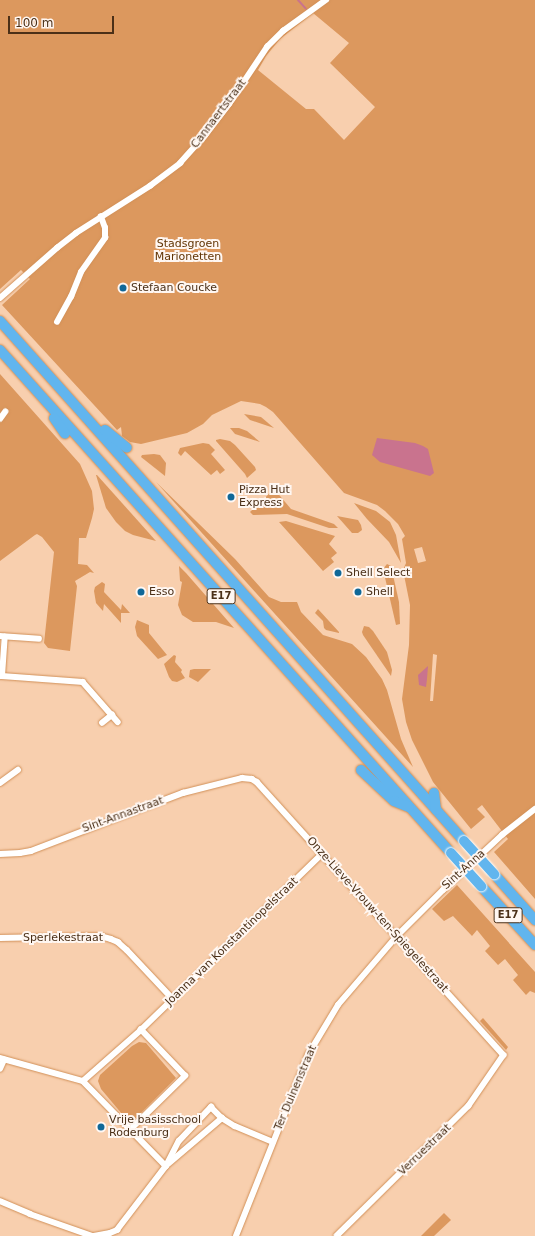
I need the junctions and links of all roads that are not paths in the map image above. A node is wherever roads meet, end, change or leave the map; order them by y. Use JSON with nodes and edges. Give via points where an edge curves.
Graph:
{"nodes":[{"id":1,"x":326,"y":0,"type":"edge"},
{"id":2,"x":101,"y":217,"type":"junction"},
{"id":3,"x":0,"y":298,"type":"edge"},
{"id":4,"x":0,"y":321,"type":"edge"},
{"id":5,"x":57,"y":322,"type":"dead end"},
{"id":6,"x":0,"y":350,"type":"edge"},
{"id":7,"x":30,"y":384,"type":"junction"},
{"id":8,"x":4,"y":412,"type":"dead end"},
{"id":9,"x":83,"y":412,"type":"junction"},
{"id":10,"x":0,"y":419,"type":"edge"},
{"id":11,"x":65,"y":434,"type":"dead end"},
{"id":12,"x":127,"y":448,"type":"dead end"},
{"id":13,"x":3,"y":637,"type":"edge"},
{"id":14,"x":39,"y":639,"type":"dead end"},
{"id":15,"x":1,"y":676,"type":"edge"},
{"id":16,"x":112,"y":715,"type":"junction"},
{"id":17,"x":102,"y":722,"type":"dead end"},
{"id":18,"x":118,"y":722,"type":"dead end"},
{"id":19,"x":18,"y":770,"type":"dead end"},
{"id":20,"x":361,"y":770,"type":"dead end"},
{"id":21,"x":248,"y":778,"type":"joint"},
{"id":22,"x":0,"y":783,"type":"edge"},
{"id":23,"x":434,"y":793,"type":"dead end"},
{"id":24,"x":411,"y":808,"type":"junction"},
{"id":25,"x":535,"y":809,"type":"edge"},
{"id":26,"x":436,"y":810,"type":"junction"},
{"id":27,"x":0,"y":854,"type":"edge"},
{"id":28,"x":322,"y":854,"type":"junction"},
{"id":29,"x":535,"y":920,"type":"edge"},
{"id":30,"x":396,"y":936,"type":"junction"},
{"id":31,"x":0,"y":938,"type":"edge"},
{"id":32,"x":535,"y":945,"type":"edge"},
{"id":33,"x":174,"y":999,"type":"junction"},
{"id":34,"x":141,"y":1030,"type":"junction"},
{"id":35,"x":504,"y":1055,"type":"joint"},
{"id":36,"x":2,"y":1059,"type":"edge"},
{"id":37,"x":0,"y":1069,"type":"edge"},
{"id":38,"x":83,"y":1081,"type":"junction"},
{"id":39,"x":222,"y":1118,"type":"junction"},
{"id":40,"x":131,"y":1129,"type":"junction"},
{"id":41,"x":273,"y":1142,"type":"junction"},
{"id":42,"x":166,"y":1166,"type":"junction"},
{"id":43,"x":0,"y":1201,"type":"edge"},
{"id":44,"x":93,"y":1236,"type":"edge"},
{"id":45,"x":101,"y":1236,"type":"edge"},
{"id":46,"x":236,"y":1236,"type":"edge"},
{"id":47,"x":337,"y":1236,"type":"edge"}],
"edges":[{"from":1,"to":2,"type":"street","name":"Cannaertstraat","via":[[267,47],[206,135],[180,163],[150,186]]},
{"from":2,"to":3,"type":"street","name":"Cannaertstraat","via":[[56,248]]},
{"from":2,"to":5,"type":"street","via":[[105,238],[81,272]]},
{"from":4,"to":9,"type":"highway","number":"E17"},
{"from":6,"to":7,"type":"highway","number":"E17"},
{"from":7,"to":11,"type":"highway"},
{"from":7,"to":24,"type":"highway","number":"E17"},
{"from":8,"to":10,"type":"street"},
{"from":9,"to":12,"type":"highway"},
{"from":9,"to":26,"type":"highway","number":"E17"},
{"from":13,"to":14,"type":"street"},
{"from":13,"to":15,"type":"street"},
{"from":15,"to":16,"type":"street","via":[[82,682]]},
{"from":16,"to":17,"type":"street"},
{"from":16,"to":18,"type":"street"},
{"from":19,"to":22,"type":"street"},
{"from":20,"to":24,"type":"highway","via":[[394,801]]},
{"from":21,"to":27,"type":"street","name":"Sint-Annastraat","via":[[183,793],[31,851]]},
{"from":21,"to":28,"type":"street","name":"Onze-Lieve-Vrouw-ten-Spiegelestraat","via":[[257,782]]},
{"from":23,"to":26,"type":"highway"},
{"from":24,"to":32,"type":"highway","number":"E17","bridge":true},
{"from":25,"to":30,"type":"street","name":"Sint-Anna","via":[[502,835]]},
{"from":26,"to":29,"type":"highway","number":"E17","bridge":true},
{"from":28,"to":30,"type":"street","name":"Onze-Lieve-Vrouw-ten-Spiegelestraat"},
{"from":28,"to":33,"type":"street","name":"Joanna van Konstantinopelstraat"},
{"from":30,"to":35,"type":"street","name":"Onze-Lieve-Vrouw-ten-Spiegelestraat"},
{"from":30,"to":41,"type":"street","name":"Ter Duinenstraat","via":[[358,978],[323,1028],[308,1055]]},
{"from":31,"to":33,"type":"street","name":"Sperlekestraat","via":[[100,936],[110,939],[127,950]]},
{"from":33,"to":34,"type":"street","name":"Joanna van Konstantinopelstraat"},
{"from":34,"to":38,"type":"street","name":"Joanna van Konstantinopelstraat"},
{"from":34,"to":40,"type":"street","via":[[185,1076]]},
{"from":35,"to":47,"type":"street","name":"Verruestraat","via":[[469,1106]]},
{"from":36,"to":37,"type":"street"},
{"from":36,"to":38,"type":"street"},
{"from":38,"to":40,"type":"street"},
{"from":39,"to":41,"type":"street"},
{"from":39,"to":42,"type":"street"},
{"from":39,"to":42,"type":"street","via":[[211,1107],[179,1141]]},
{"from":40,"to":42,"type":"street"},
{"from":41,"to":46,"type":"street","name":"Ter Duinenstraat"},
{"from":42,"to":45,"type":"street","via":[[117,1230]]},
{"from":43,"to":44,"type":"street"},
{"from":44,"to":45,"type":"street"}]}
